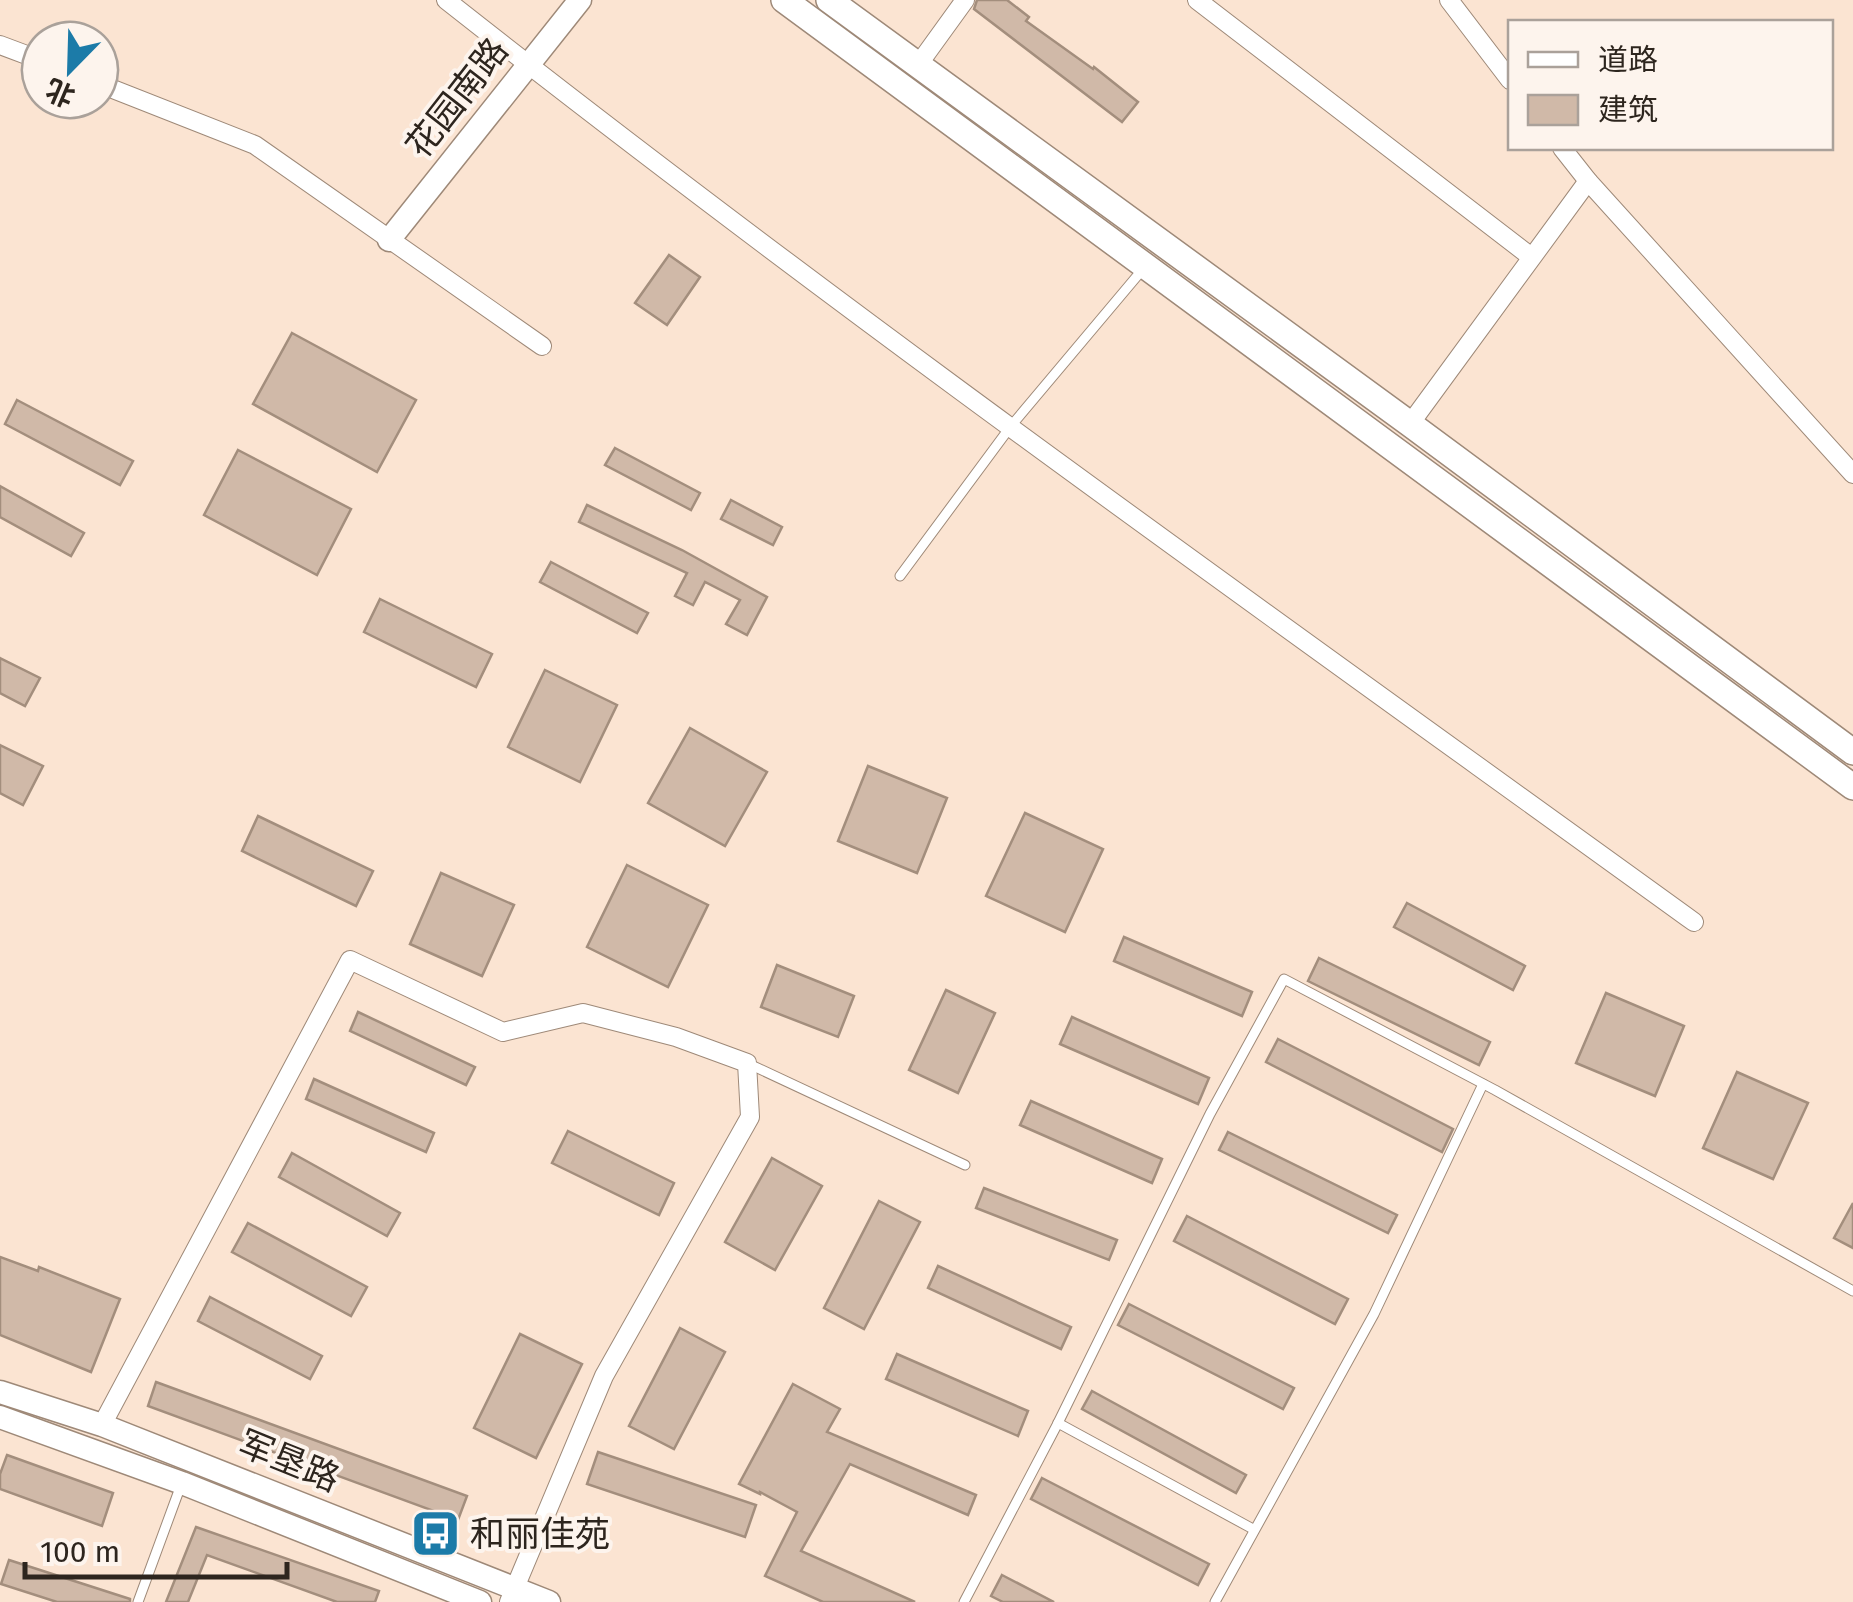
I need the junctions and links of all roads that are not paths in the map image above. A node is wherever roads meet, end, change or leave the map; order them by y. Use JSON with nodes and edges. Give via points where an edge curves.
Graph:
{"nodes":[{"id":1,"x":446,"y":0,"type":"edge"},
{"id":2,"x":580,"y":0,"type":"edge"},
{"id":3,"x":784,"y":0,"type":"edge"},
{"id":4,"x":830,"y":0,"type":"edge"},
{"id":5,"x":965,"y":0,"type":"edge"},
{"id":6,"x":1197,"y":0,"type":"edge"},
{"id":7,"x":1449,"y":0,"type":"edge"},
{"id":8,"x":528,"y":65,"type":"junction"},
{"id":9,"x":918,"y":65,"type":"junction"},
{"id":10,"x":1508,"y":77,"type":"edge"},
{"id":11,"x":120,"y":92,"type":"edge"},
{"id":12,"x":1564,"y":150,"type":"edge"},
{"id":13,"x":1588,"y":181,"type":"junction"},
{"id":14,"x":389,"y":240,"type":"junction"},
{"id":15,"x":1530,"y":256,"type":"junction"},
{"id":16,"x":1145,"y":267,"type":"junction"},
{"id":17,"x":542,"y":346,"type":"dead end"},
{"id":18,"x":1410,"y":424,"type":"junction"},
{"id":19,"x":1011,"y":426,"type":"junction"},
{"id":20,"x":1853,"y":474,"type":"edge"},
{"id":21,"x":900,"y":576,"type":"dead end"},
{"id":22,"x":1853,"y":752,"type":"edge"},
{"id":23,"x":1853,"y":787,"type":"edge"},
{"id":24,"x":1694,"y":922,"type":"dead end"},
{"id":25,"x":747,"y":1063,"type":"junction"},
{"id":26,"x":1483,"y":1084,"type":"junction"},
{"id":27,"x":965,"y":1166,"type":"dead end"},
{"id":28,"x":1853,"y":1291,"type":"edge"},
{"id":29,"x":0,"y":1392,"type":"edge"},
{"id":30,"x":0,"y":1417,"type":"edge"},
{"id":31,"x":1058,"y":1423,"type":"junction"},
{"id":32,"x":102,"y":1425,"type":"junction"},
{"id":33,"x":182,"y":1483,"type":"junction"},
{"id":34,"x":1253,"y":1529,"type":"junction"},
{"id":35,"x":511,"y":1595,"type":"edge"},
{"id":36,"x":967,"y":1601,"type":"edge"},
{"id":37,"x":138,"y":1602,"type":"edge"},
{"id":38,"x":480,"y":1602,"type":"edge"},
{"id":39,"x":549,"y":1602,"type":"edge"},
{"id":40,"x":1214,"y":1602,"type":"edge"}],
"edges":[{"from":1,"to":8,"type":"street"},
{"from":2,"to":8,"type":"street","name":"花园南路"},
{"from":3,"to":16,"type":"main road"},
{"from":4,"to":9,"type":"main road"},
{"from":5,"to":9,"type":"street"},
{"from":6,"to":15,"type":"street"},
{"from":7,"to":10,"type":"street"},
{"from":8,"to":14,"type":"street","name":"花园南路"},
{"from":8,"to":19,"type":"street"},
{"from":9,"to":18,"type":"main road"},
{"from":11,"to":14,"type":"street","via":[[255,145]]},
{"from":12,"to":13,"type":"street"},
{"from":13,"to":15,"type":"street"},
{"from":13,"to":20,"type":"street"},
{"from":14,"to":17,"type":"street"},
{"from":15,"to":18,"type":"street"},
{"from":16,"to":19,"type":"lane"},
{"from":16,"to":23,"type":"main road"},
{"from":18,"to":22,"type":"main road"},
{"from":19,"to":21,"type":"lane"},
{"from":19,"to":24,"type":"street"},
{"from":25,"to":27,"type":"lane"},
{"from":25,"to":32,"type":"street","via":[[583,1013],[503,1032],[350,960]]},
{"from":25,"to":35,"type":"street","via":[[750,1117],[604,1376]]},
{"from":26,"to":28,"type":"lane"},
{"from":26,"to":31,"type":"lane","via":[[1284,979]]},
{"from":26,"to":34,"type":"lane","via":[[1374,1314]]},
{"from":29,"to":32,"type":"street","name":"军垦路"},
{"from":30,"to":33,"type":"street","name":"军垦路"},
{"from":31,"to":34,"type":"lane"},
{"from":31,"to":36,"type":"lane"},
{"from":32,"to":35,"type":"street","name":"军垦路"},
{"from":33,"to":37,"type":"lane"},
{"from":33,"to":38,"type":"street","name":"军垦路"},
{"from":34,"to":40,"type":"lane"},
{"from":35,"to":39,"type":"street","name":"军垦路"}]}
